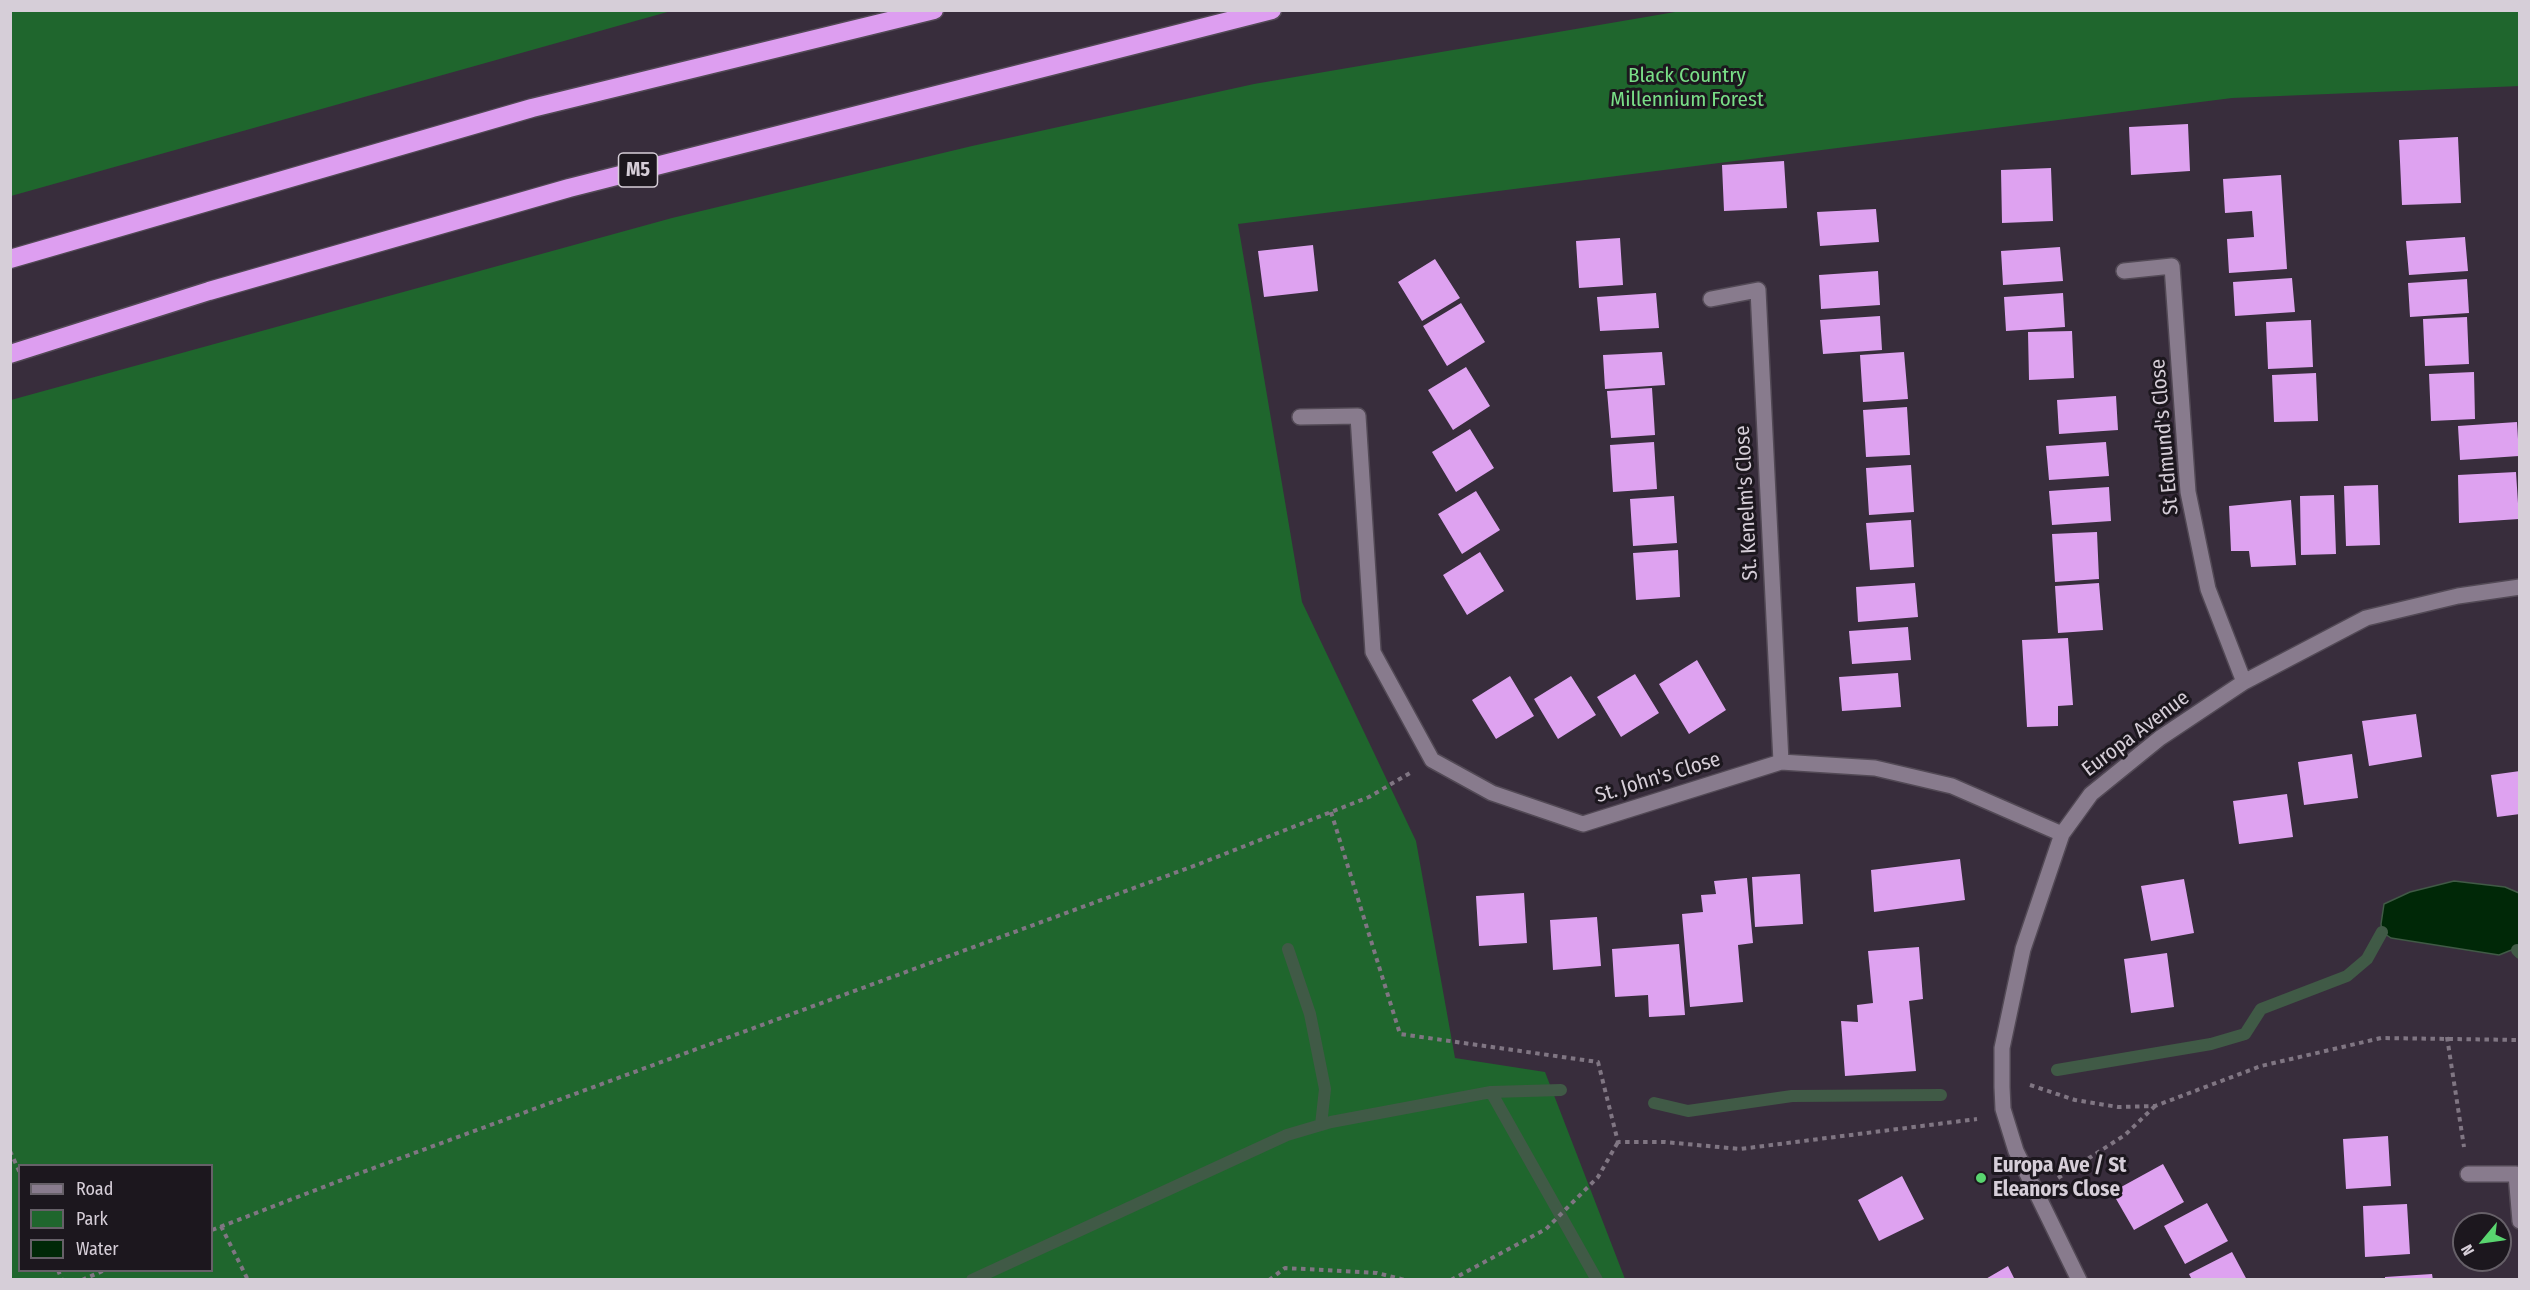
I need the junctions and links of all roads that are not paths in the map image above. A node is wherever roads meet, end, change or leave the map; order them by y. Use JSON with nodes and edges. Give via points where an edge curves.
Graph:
{"nodes":[{"id":1,"x":934,"y":10,"type":"edge"},
{"id":2,"x":1272,"y":10,"type":"edge"},
{"id":3,"x":10,"y":259,"type":"edge"},
{"id":4,"x":2124,"y":271,"type":"dead end"},
{"id":5,"x":1711,"y":299,"type":"dead end"},
{"id":6,"x":10,"y":354,"type":"edge"},
{"id":7,"x":1300,"y":417,"type":"dead end"},
{"id":8,"x":2520,"y":587,"type":"edge"},
{"id":9,"x":2244,"y":682,"type":"junction"},
{"id":10,"x":1781,"y":762,"type":"junction"},
{"id":11,"x":2062,"y":834,"type":"junction"},
{"id":12,"x":2468,"y":1174,"type":"road end"},
{"id":13,"x":2520,"y":1221,"type":"edge"},
{"id":14,"x":2079,"y":1280,"type":"edge"}],
"edges":[{"from":1,"to":3,"type":"highway","via":[[532,108]]},
{"from":2,"to":6,"type":"highway","number":"M5","via":[[569,188],[209,291]]},
{"from":4,"to":9,"type":"street","name":"St Edmund's Close","via":[[2172,266],[2188,492],[2208,589]]},
{"from":5,"to":10,"type":"street","name":"St. Kenelm's Close","via":[[1758,290]]},
{"from":7,"to":10,"type":"street","name":"St. John's Close","via":[[1358,416],[1373,652],[1432,760],[1492,793],[1583,824]]},
{"from":8,"to":9,"type":"street","name":"Europa Avenue","via":[[2458,596],[2366,618]]},
{"from":9,"to":11,"type":"street","name":"Europa Avenue","via":[[2160,738],[2091,794]]},
{"from":10,"to":11,"type":"street","name":"St. John's Close","via":[[1875,768],[1952,786]]},
{"from":11,"to":14,"type":"street","name":"Europa Avenue","via":[[2023,949],[2001,1048],[2002,1087],[2003,1109],[2016,1150]]},
{"from":12,"to":13,"type":"street","via":[[2516,1174]]}]}
